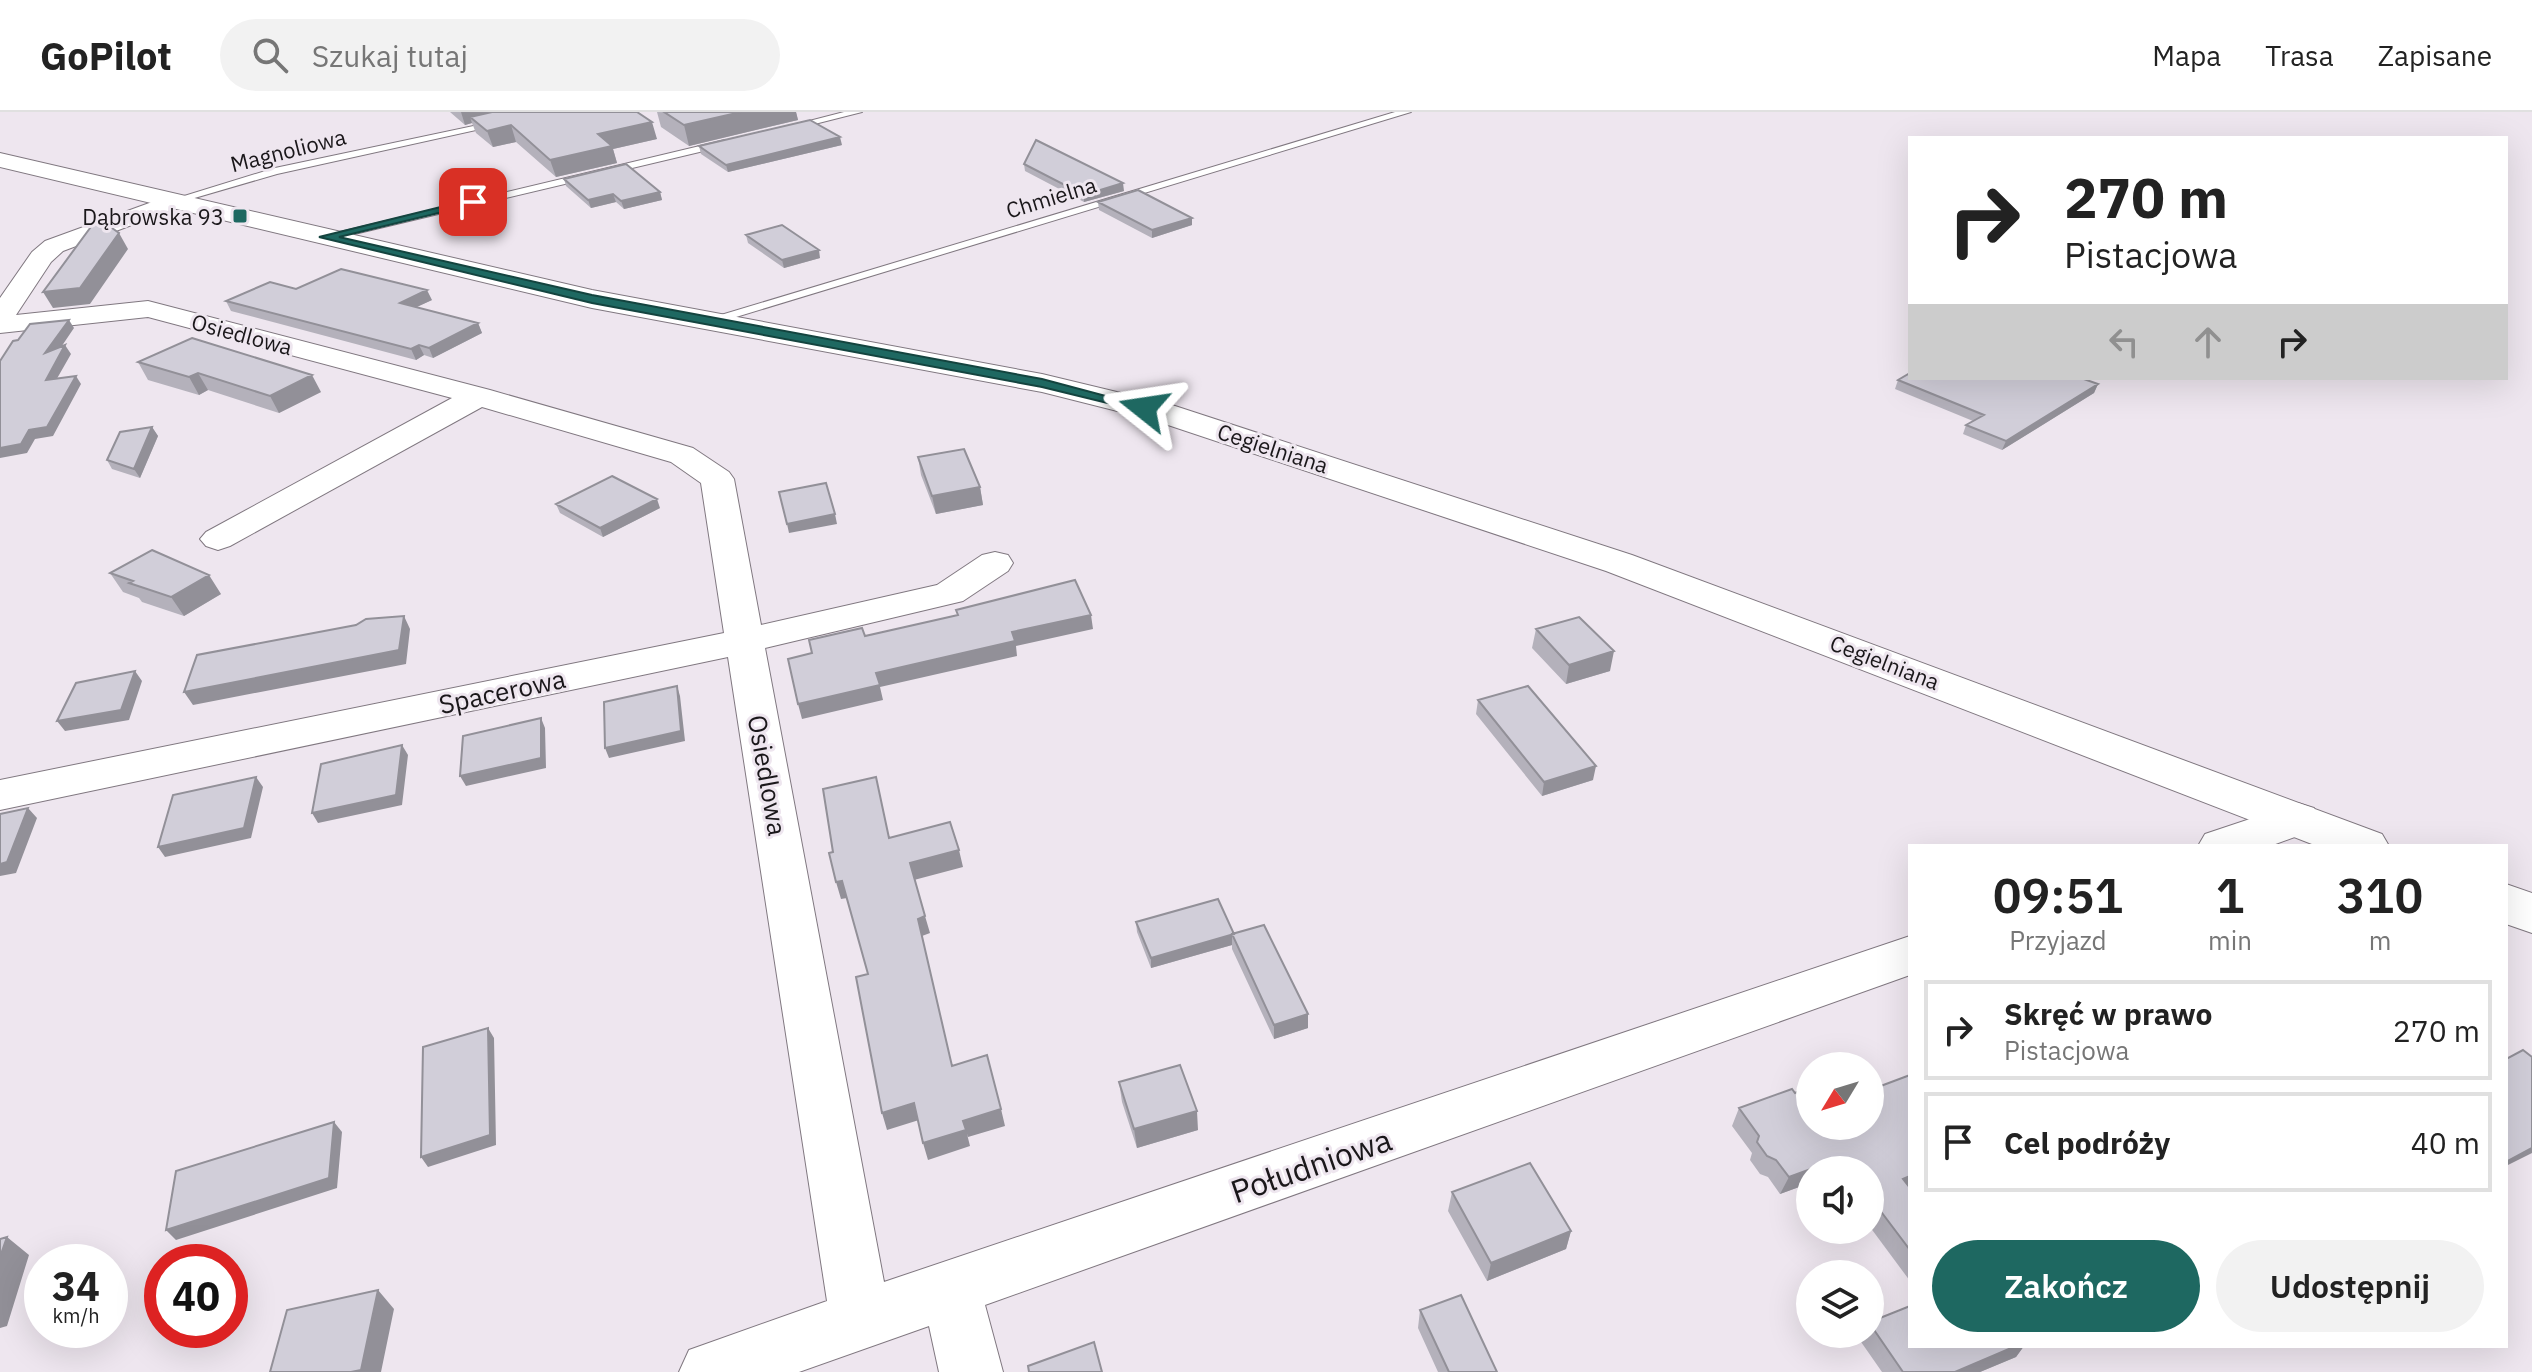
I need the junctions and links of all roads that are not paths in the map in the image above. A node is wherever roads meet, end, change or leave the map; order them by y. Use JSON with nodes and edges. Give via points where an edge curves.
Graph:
{"nodes":[{"id":1,"x":553,"y":112,"type":"edge"},
{"id":2,"x":857,"y":112,"type":"edge"},
{"id":3,"x":1406,"y":112,"type":"edge"},
{"id":4,"x":781,"y":130,"type":"edge"},
{"id":5,"x":735,"y":141,"type":"edge"},
{"id":6,"x":0,"y":160,"type":"edge"},
{"id":7,"x":174,"y":201,"type":"junction"},
{"id":8,"x":325,"y":237,"type":"junction"},
{"id":9,"x":0,"y":318,"type":"edge"},
{"id":10,"x":708,"y":321,"type":"junction"},
{"id":11,"x":0,"y":325,"type":"edge"},
{"id":12,"x":479,"y":396,"type":"junction"},
{"id":13,"x":218,"y":539,"type":"dead end"},
{"id":14,"x":995,"y":563,"type":"dead end"},
{"id":15,"x":745,"y":641,"type":"junction"},
{"id":16,"x":0,"y":795,"type":"edge"},
{"id":17,"x":2298,"y":819,"type":"junction"},
{"id":18,"x":2227,"y":844,"type":"edge"},
{"id":19,"x":2360,"y":844,"type":"edge"},
{"id":20,"x":2508,"y":904,"type":"edge"},
{"id":21,"x":2532,"y":914,"type":"edge"},
{"id":22,"x":1908,"y":956,"type":"edge"},
{"id":23,"x":951,"y":1290,"type":"junction"},
{"id":24,"x":861,"y":1321,"type":"junction"},
{"id":25,"x":711,"y":1372,"type":"edge"},
{"id":26,"x":971,"y":1372,"type":"edge"}],
"edges":[{"from":1,"to":7,"type":"lane","name":"Magnoliowa","via":[[275,171]]},
{"from":2,"to":4,"type":"lane"},
{"from":3,"to":10,"type":"lane","name":"Chmielna"},
{"from":5,"to":8,"type":"lane"},
{"from":6,"to":7,"type":"street","name":"Cegielniana"},
{"from":7,"to":8,"type":"street","name":"Cegielniana"},
{"from":7,"to":9,"type":"street","via":[[54,246]]},
{"from":8,"to":10,"type":"street","name":"Cegielniana"},
{"from":10,"to":17,"type":"street","name":"Cegielniana","via":[[1042,383],[1164,413],[1619,563]]},
{"from":11,"to":12,"type":"street","name":"Osiedlowa","via":[[148,309]]},
{"from":12,"to":13,"type":"street"},
{"from":12,"to":15,"type":"street","name":"Osiedlowa","via":[[682,455],[717,479]]},
{"from":14,"to":15,"type":"street","name":"Spacerowa","via":[[950,593]]},
{"from":15,"to":16,"type":"street","name":"Spacerowa"},
{"from":15,"to":24,"type":"street","name":"Osiedlowa"},
{"from":17,"to":18,"type":"street"},
{"from":17,"to":19,"type":"street","name":"Cegielniana"},
{"from":20,"to":21,"type":"street"},
{"from":22,"to":23,"type":"street","name":"Południowa"},
{"from":23,"to":24,"type":"street","name":"Południowa"},
{"from":23,"to":26,"type":"street"},
{"from":24,"to":25,"type":"street","name":"Południowa"}]}
